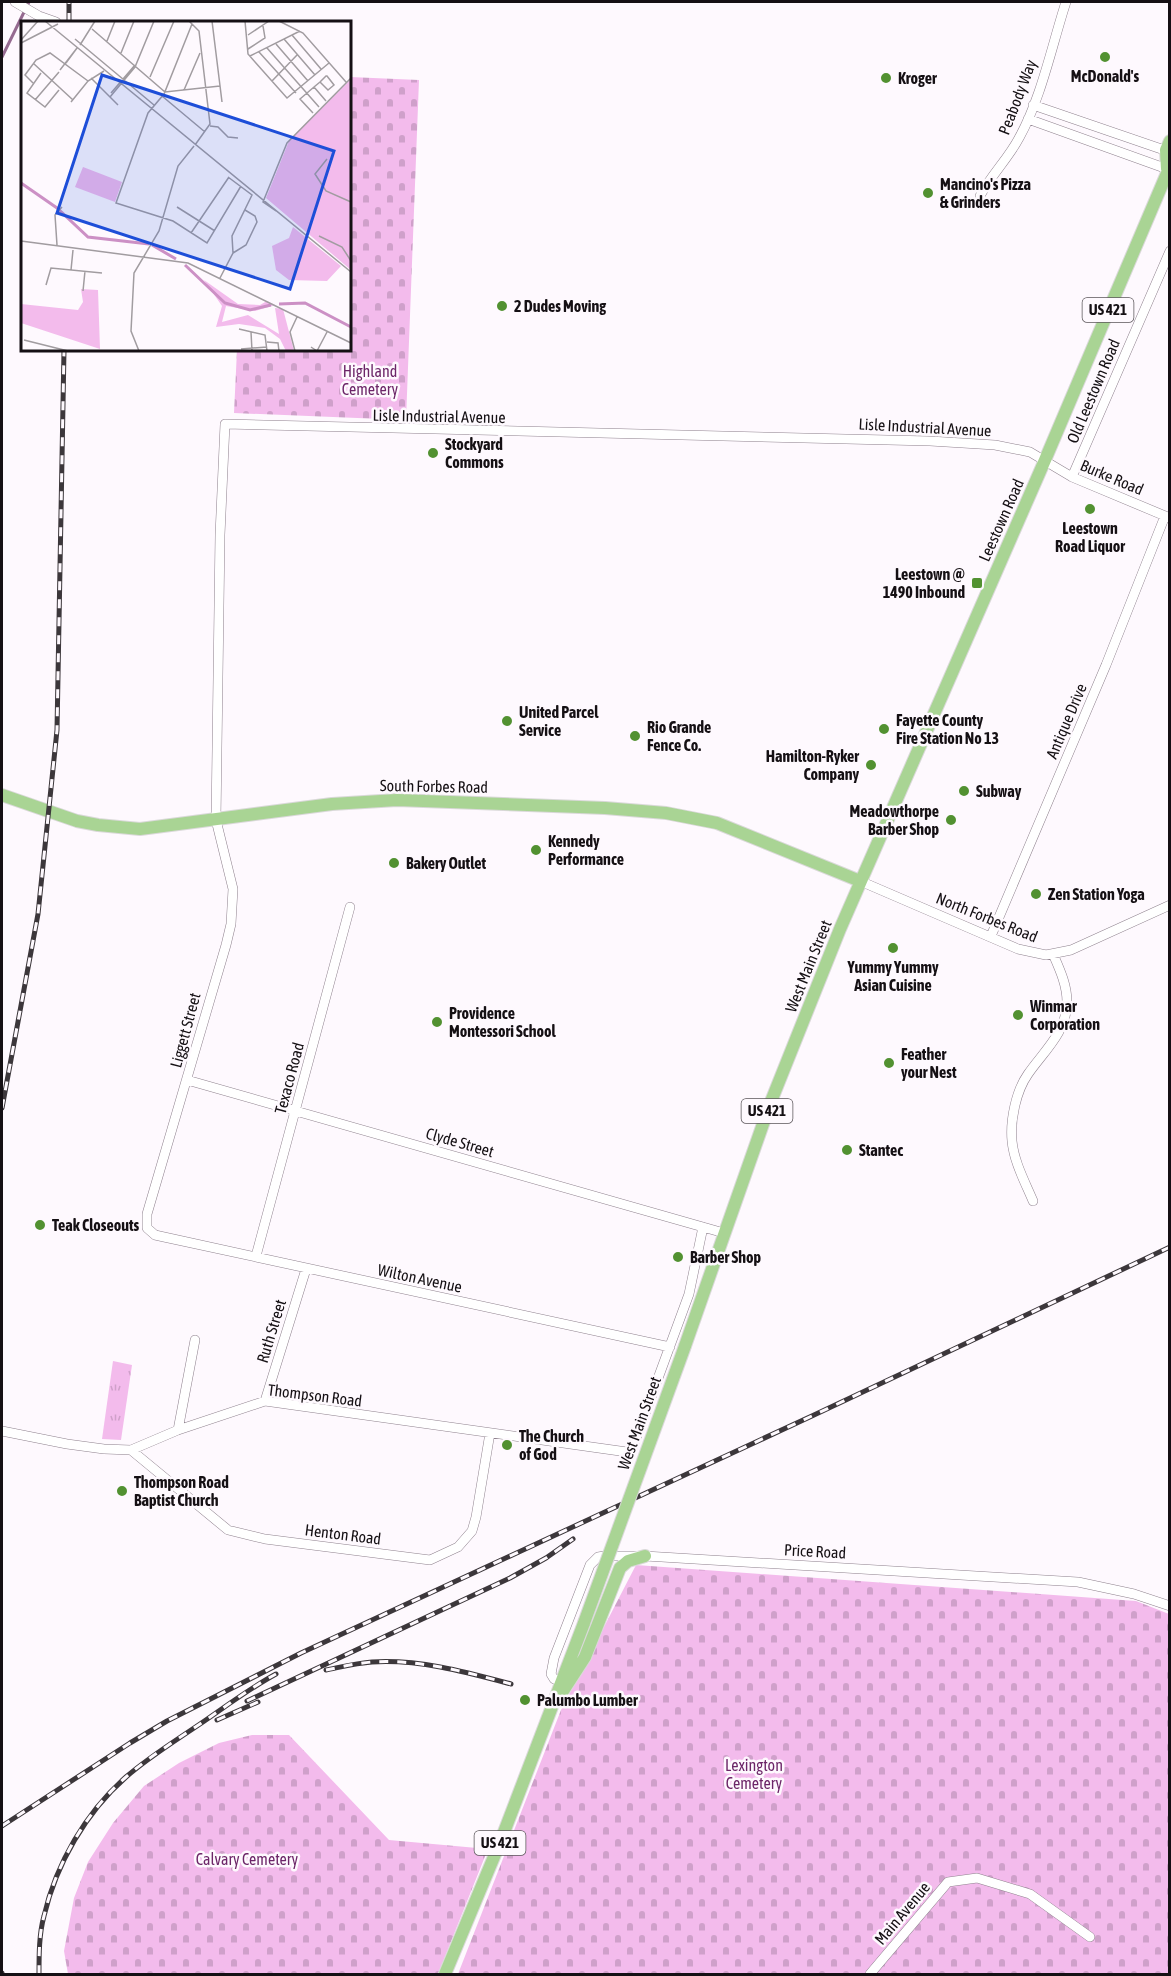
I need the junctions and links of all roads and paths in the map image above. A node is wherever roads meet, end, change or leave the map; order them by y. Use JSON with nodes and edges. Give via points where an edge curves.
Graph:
{"nodes":[{"id":1,"x":16,"y":2,"type":"edge"},
{"id":2,"x":1066,"y":2,"type":"edge"},
{"id":3,"x":53,"y":21,"type":"edge"},
{"id":4,"x":1033,"y":105,"type":"junction"},
{"id":5,"x":1028,"y":119,"type":"junction"},
{"id":6,"x":1168,"y":148,"type":"edge"},
{"id":7,"x":1169,"y":168,"type":"edge"},
{"id":8,"x":980,"y":196,"type":"dead end"},
{"id":9,"x":1170,"y":250,"type":"edge"},
{"id":10,"x":1045,"y":460,"type":"junction"},
{"id":11,"x":1072,"y":477,"type":"junction"},
{"id":12,"x":1168,"y":517,"type":"edge"},
{"id":13,"x":2,"y":795,"type":"edge"},
{"id":14,"x":216,"y":820,"type":"junction"},
{"id":15,"x":860,"y":881,"type":"junction"},
{"id":16,"x":1170,"y":905,"type":"edge"},
{"id":17,"x":350,"y":907,"type":"dead end"},
{"id":18,"x":991,"y":936,"type":"junction"},
{"id":19,"x":1053,"y":954,"type":"junction"},
{"id":20,"x":187,"y":1080,"type":"junction"},
{"id":21,"x":296,"y":1110,"type":"junction"},
{"id":22,"x":1034,"y":1202,"type":"dead end"},
{"id":23,"x":704,"y":1227,"type":"junction"},
{"id":24,"x":724,"y":1233,"type":"junction"},
{"id":25,"x":164,"y":1237,"type":"joint"},
{"id":26,"x":256,"y":1256,"type":"junction"},
{"id":27,"x":306,"y":1269,"type":"junction"},
{"id":28,"x":195,"y":1340,"type":"dead end"},
{"id":29,"x":670,"y":1347,"type":"junction"},
{"id":30,"x":265,"y":1401,"type":"junction"},
{"id":31,"x":178,"y":1430,"type":"junction"},
{"id":32,"x":2,"y":1431,"type":"edge"},
{"id":33,"x":490,"y":1433,"type":"junction"},
{"id":34,"x":131,"y":1450,"type":"junction"},
{"id":35,"x":645,"y":1556,"type":"junction"},
{"id":36,"x":1170,"y":1606,"type":"edge"},
{"id":37,"x":562,"y":1681,"type":"junction"},
{"id":38,"x":552,"y":1710,"type":"junction"},
{"id":39,"x":1090,"y":1937,"type":"dead end"},
{"id":40,"x":445,"y":1974,"type":"edge"},
{"id":41,"x":870,"y":1974,"type":"edge"}],
"edges":[{"from":1,"to":3,"type":"street"},
{"from":2,"to":4,"type":"street","name":"Peabody Way"},
{"from":4,"to":5,"type":"street","name":"Peabody Way"},
{"from":4,"to":6,"type":"street"},
{"from":5,"to":7,"type":"street"},
{"from":5,"to":8,"type":"street","name":"Peabody Way","via":[[1007,159]]},
{"from":6,"to":7,"type":"main road","name":"Leestown Road","number":"US 421"},
{"from":7,"to":10,"type":"main road","name":"Leestown Road","number":"US 421"},
{"from":9,"to":11,"type":"street","name":"Old Leestown Road"},
{"from":10,"to":11,"type":"street","name":"Burke Road"},
{"from":10,"to":14,"type":"street","name":"Lisle Industrial Avenue","via":[[1020,450],[933,441],[225,424]]},
{"from":10,"to":15,"type":"main road","name":"Leestown Road","number":"US 421"},
{"from":11,"to":12,"type":"street","name":"Burke Road"},
{"from":12,"to":18,"type":"street","name":"Antique Drive"},
{"from":13,"to":14,"type":"main road","name":"South Forbes Road","via":[[77,821],[120,828]]},
{"from":14,"to":15,"type":"main road","name":"South Forbes Road","via":[[332,804],[397,800],[666,813],[717,823]]},
{"from":14,"to":20,"type":"street","name":"Liggett Street","via":[[233,907]]},
{"from":15,"to":18,"type":"street","name":"North Forbes Road"},
{"from":15,"to":24,"type":"main road","name":"West Main Street","number":"US 421","via":[[773,1095]]},
{"from":16,"to":19,"type":"street","name":"North Forbes Road","via":[[1071,950]]},
{"from":17,"to":21,"type":"street","name":"Texaco Road"},
{"from":18,"to":19,"type":"street","name":"North Forbes Road","via":[[1033,954]]},
{"from":19,"to":22,"type":"street","via":[[1065,985],[1063,1023],[1022,1085],[1013,1122],[1016,1162]]},
{"from":20,"to":21,"type":"street","name":"Clyde Street"},
{"from":20,"to":25,"type":"street","name":"Liggett Street","via":[[147,1214],[150,1231]]},
{"from":21,"to":23,"type":"street","name":"Clyde Street"},
{"from":21,"to":26,"type":"street","name":"Texaco Road"},
{"from":23,"to":24,"type":"street","name":"Clyde Street"},
{"from":23,"to":29,"type":"street","via":[[689,1294]]},
{"from":24,"to":37,"type":"main road","name":"West Main Street","number":"US 421","bridge":true},
{"from":25,"to":26,"type":"street","name":"Wilton Avenue"},
{"from":26,"to":27,"type":"street","name":"Wilton Avenue"},
{"from":27,"to":29,"type":"street","name":"Wilton Avenue"},
{"from":27,"to":30,"type":"street","name":"Ruth Street"},
{"from":28,"to":31,"type":"street"},
{"from":29,"to":33,"type":"street","name":"Thompson Road","via":[[632,1449],[622,1453]]},
{"from":30,"to":31,"type":"street","name":"Thompson Road"},
{"from":30,"to":33,"type":"street","name":"Thompson Road"},
{"from":31,"to":34,"type":"street","name":"Thompson Road"},
{"from":32,"to":34,"type":"street","name":"Thompson Road","via":[[67,1444]]},
{"from":33,"to":34,"type":"street","name":"Henton Road","via":[[472,1531],[458,1548],[430,1560],[264,1539],[228,1530]]},
{"from":35,"to":36,"type":"street","name":"Price Road","via":[[1078,1582]]},
{"from":35,"to":37,"type":"street","name":"Price Road","via":[[604,1556],[590,1565],[552,1668],[554,1678]]},
{"from":35,"to":38,"type":"main road","via":[[620,1568],[585,1658]]},
{"from":37,"to":38,"type":"main road","name":"West Main Street","number":"US 421"},
{"from":38,"to":40,"type":"main road","name":"West Main Street","number":"US 421"},
{"from":39,"to":41,"type":"street","name":"Main Avenue","via":[[1030,1894],[977,1878],[948,1882]]}]}
